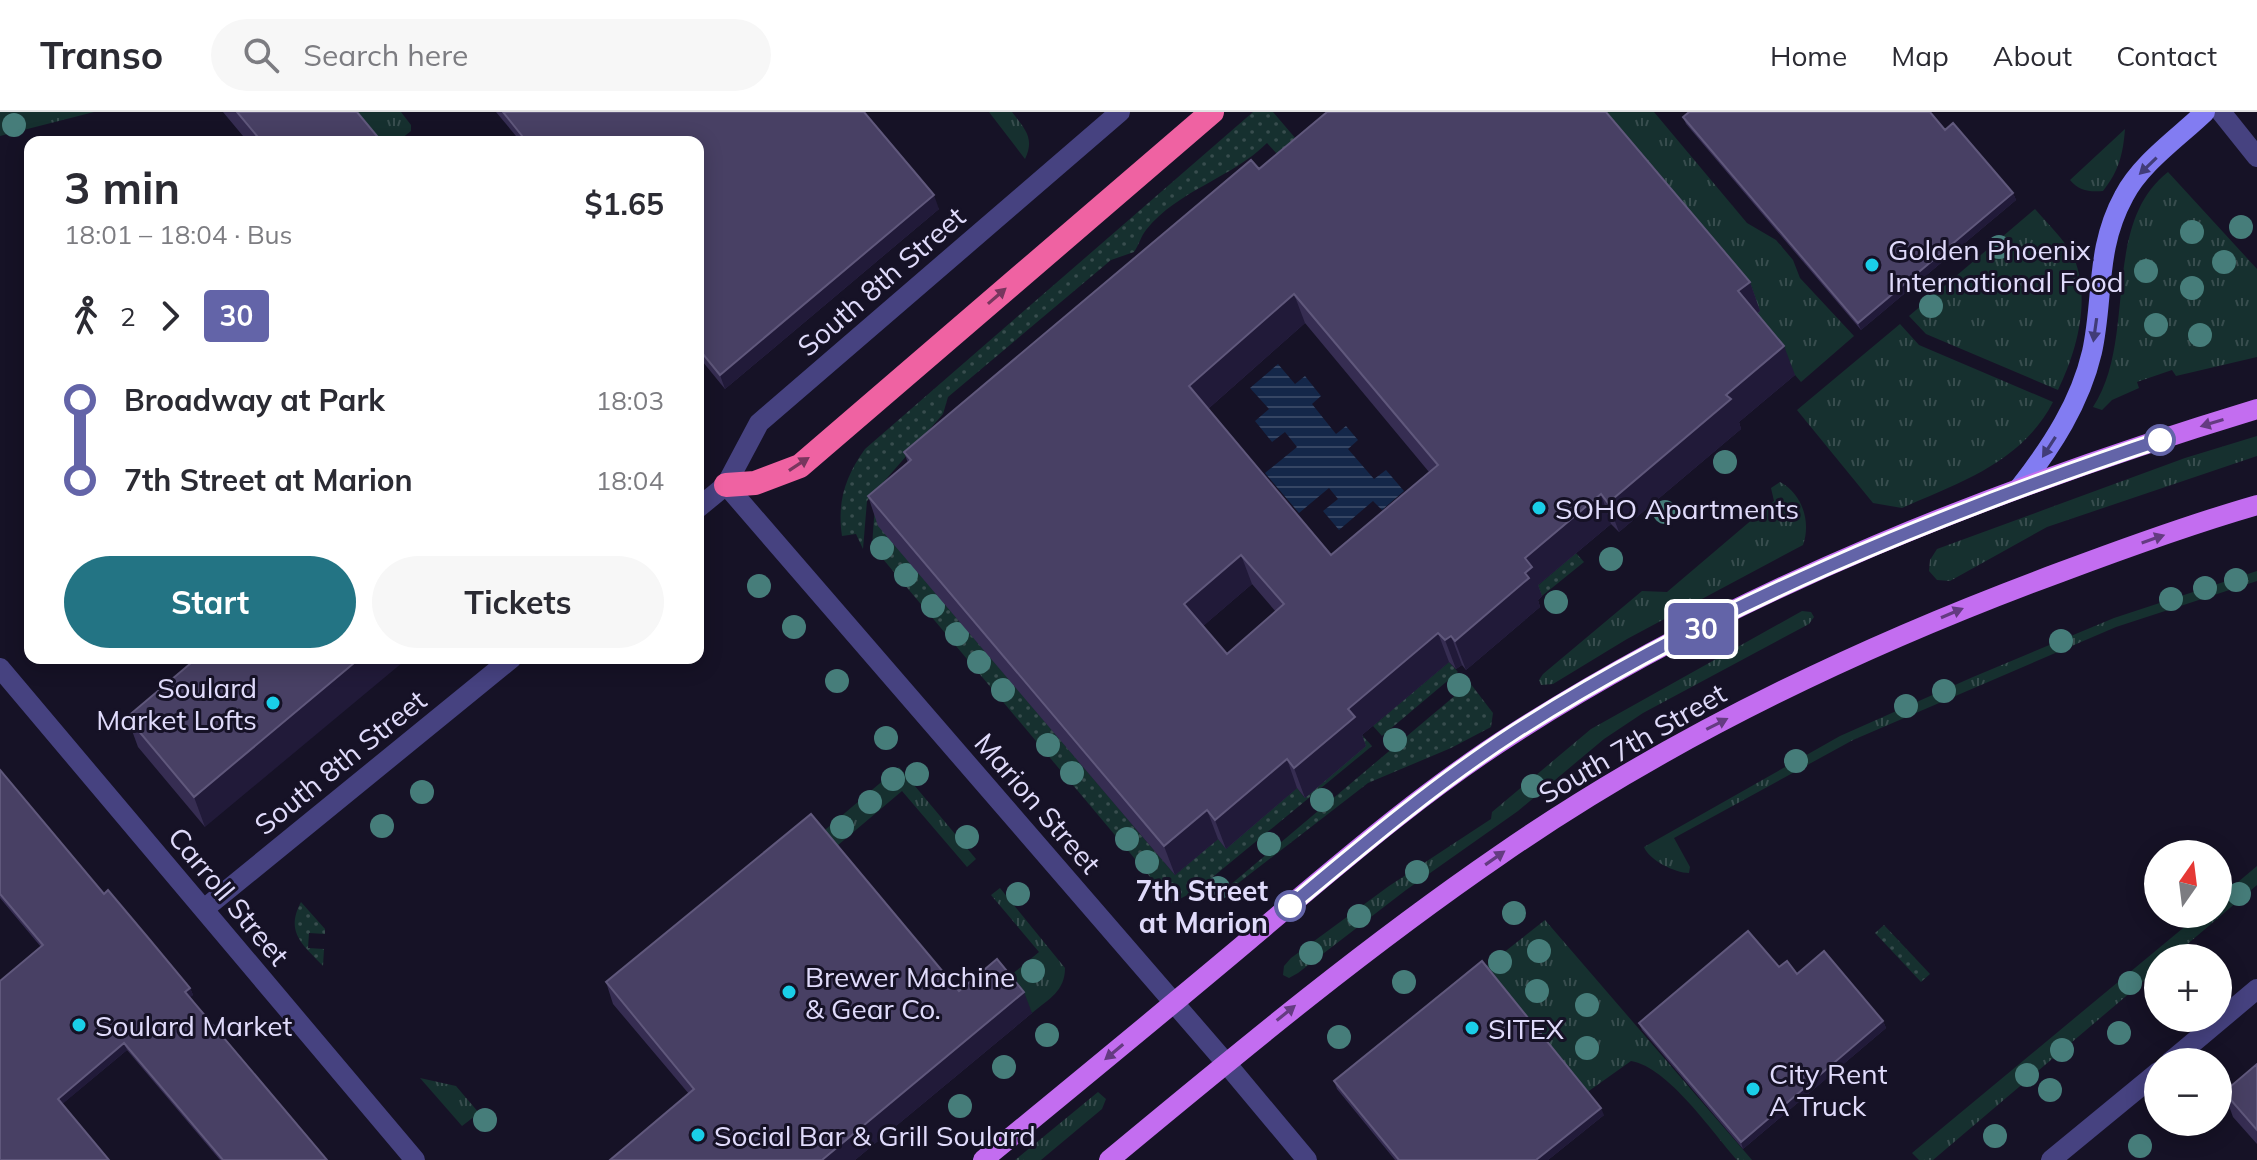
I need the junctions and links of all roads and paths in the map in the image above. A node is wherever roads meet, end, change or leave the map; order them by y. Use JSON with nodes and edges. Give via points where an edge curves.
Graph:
{"nodes":[{"id":1,"x":1120,"y":112,"type":"edge"},
{"id":2,"x":1212,"y":112,"type":"edge"},
{"id":3,"x":2205,"y":112,"type":"edge"},
{"id":4,"x":2221,"y":112,"type":"edge"},
{"id":5,"x":2257,"y":157,"type":"edge"},
{"id":6,"x":2257,"y":409,"type":"edge"},
{"id":7,"x":726,"y":485,"type":"junction"},
{"id":8,"x":2020,"y":487,"type":"junction"},
{"id":9,"x":704,"y":503,"type":"edge"},
{"id":10,"x":2257,"y":505,"type":"edge"},
{"id":11,"x":505,"y":664,"type":"edge"},
{"id":12,"x":0,"y":668,"type":"edge"},
{"id":13,"x":204,"y":909,"type":"junction"},
{"id":14,"x":2257,"y":989,"type":"edge"},
{"id":15,"x":1174,"y":1003,"type":"junction"},
{"id":16,"x":2187,"y":1048,"type":"edge"},
{"id":17,"x":1226,"y":1063,"type":"junction"},
{"id":18,"x":2144,"y":1084,"type":"edge"},
{"id":19,"x":415,"y":1160,"type":"edge"},
{"id":20,"x":983,"y":1160,"type":"edge"},
{"id":21,"x":1109,"y":1160,"type":"edge"},
{"id":22,"x":1307,"y":1160,"type":"edge"},
{"id":23,"x":2051,"y":1160,"type":"edge"}],
"edges":[{"from":1,"to":7,"type":"street","name":"South 8th Street","via":[[759,423]]},
{"from":7,"to":2,"type":"highway","one_way":true,"via":[[755,483],[800,466]]},
{"from":3,"to":8,"type":"main road","one_way":true,"via":[[2124,195],[2103,253],[2097,320],[2083,379],[2051,448]]},
{"from":4,"to":5,"type":"street"},
{"from":6,"to":8,"type":"main road","one_way":true},
{"from":7,"to":9,"type":"street","name":"South 8th Street"},
{"from":7,"to":15,"type":"street","name":"Marion Street"},
{"from":8,"to":15,"type":"main road","via":[[1864,551],[1718,620],[1517,731],[1404,810]]},
{"from":17,"to":10,"type":"main road","name":"South 7th Street","one_way":true,"via":[[1359,956],[1502,853],[1695,735],[1863,651],[1964,608]]},
{"from":11,"to":13,"type":"street","name":"South 8th Street"},
{"from":12,"to":13,"type":"street","name":"Carroll Street"},
{"from":13,"to":19,"type":"street","name":"Carroll Street"},
{"from":14,"to":16,"type":"street"},
{"from":15,"to":17,"type":"street","name":"Marion Street"},
{"from":15,"to":20,"type":"main road","one_way":true},
{"from":17,"to":21,"type":"main road","name":"South 7th Street"},
{"from":17,"to":22,"type":"street","name":"Marion Street"},
{"from":18,"to":23,"type":"street"}]}
